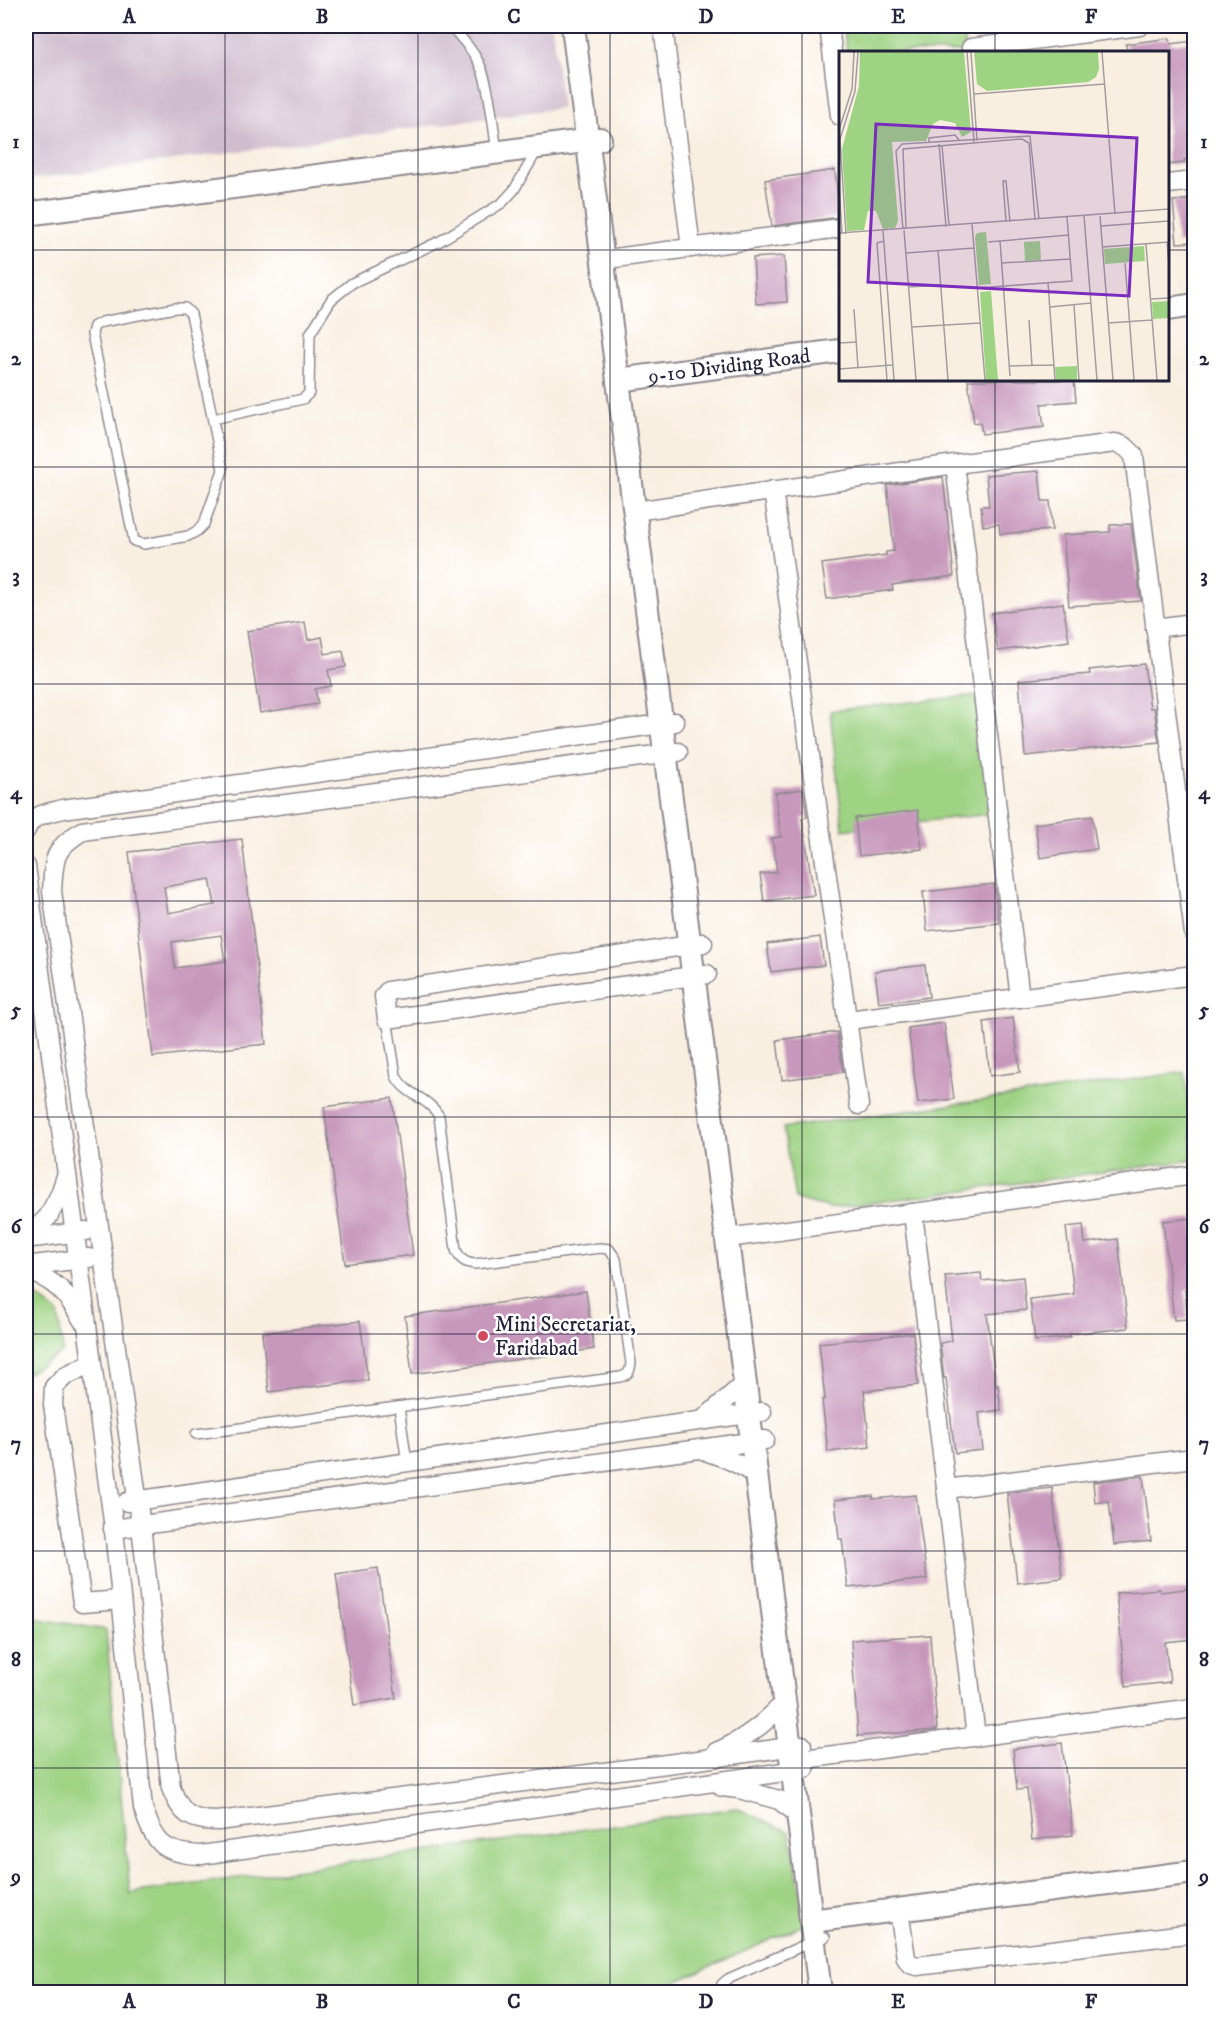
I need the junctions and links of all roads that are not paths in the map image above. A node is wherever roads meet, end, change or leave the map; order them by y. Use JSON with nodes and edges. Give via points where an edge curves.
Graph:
{"nodes":[{"id":1,"x":450,"y":26,"type":"edge"},
{"id":2,"x":573,"y":26,"type":"edge"},
{"id":3,"x":586,"y":26,"type":"edge"},
{"id":4,"x":663,"y":26,"type":"edge"},
{"id":5,"x":829,"y":26,"type":"edge"},
{"id":6,"x":1140,"y":26,"type":"edge"},
{"id":7,"x":971,"y":48,"type":"dead end"},
{"id":8,"x":839,"y":108,"type":"edge"},
{"id":9,"x":594,"y":140,"type":"junction"},
{"id":10,"x":539,"y":147,"type":"junction"},
{"id":11,"x":497,"y":152,"type":"junction"},
{"id":12,"x":1194,"y":181,"type":"edge"},
{"id":13,"x":1169,"y":184,"type":"edge"},
{"id":14,"x":26,"y":214,"type":"edge"},
{"id":15,"x":839,"y":228,"type":"edge"},
{"id":16,"x":691,"y":248,"type":"junction"},
{"id":17,"x":615,"y":258,"type":"junction"},
{"id":18,"x":1194,"y":305,"type":"edge"},
{"id":19,"x":1169,"y":309,"type":"edge"},
{"id":20,"x":839,"y":351,"type":"edge"},
{"id":21,"x":624,"y":380,"type":"junction"},
{"id":22,"x":213,"y":419,"type":"junction"},
{"id":23,"x":955,"y":464,"type":"junction"},
{"id":24,"x":773,"y":490,"type":"junction"},
{"id":25,"x":641,"y":510,"type":"junction"},
{"id":26,"x":1194,"y":623,"type":"edge"},
{"id":27,"x":1155,"y":628,"type":"junction"},
{"id":28,"x":668,"y":723,"type":"junction"},
{"id":29,"x":672,"y":753,"type":"junction"},
{"id":30,"x":26,"y":830,"type":"edge"},
{"id":31,"x":26,"y":866,"type":"edge"},
{"id":32,"x":1194,"y":934,"type":"edge"},
{"id":33,"x":696,"y":944,"type":"junction"},
{"id":34,"x":700,"y":975,"type":"junction"},
{"id":35,"x":1194,"y":975,"type":"edge"},
{"id":36,"x":1020,"y":998,"type":"junction"},
{"id":37,"x":387,"y":1019,"type":"junction"},
{"id":38,"x":848,"y":1020,"type":"junction"},
{"id":39,"x":859,"y":1106,"type":"dead end"},
{"id":40,"x":66,"y":1174,"type":"junction"},
{"id":41,"x":1194,"y":1175,"type":"edge"},
{"id":42,"x":913,"y":1213,"type":"junction"},
{"id":43,"x":99,"y":1230,"type":"junction"},
{"id":44,"x":74,"y":1233,"type":"junction"},
{"id":45,"x":734,"y":1237,"type":"junction"},
{"id":46,"x":26,"y":1239,"type":"edge"},
{"id":47,"x":102,"y":1256,"type":"junction"},
{"id":48,"x":78,"y":1259,"type":"junction"},
{"id":49,"x":26,"y":1267,"type":"edge"},
{"id":50,"x":87,"y":1327,"type":"junction"},
{"id":51,"x":91,"y":1363,"type":"junction"},
{"id":52,"x":745,"y":1383,"type":"junction"},
{"id":53,"x":399,"y":1407,"type":"junction"},
{"id":54,"x":755,"y":1413,"type":"junction"},
{"id":55,"x":703,"y":1420,"type":"junction"},
{"id":56,"x":196,"y":1434,"type":"dead end"},
{"id":57,"x":759,"y":1441,"type":"junction"},
{"id":58,"x":701,"y":1449,"type":"junction"},
{"id":59,"x":1194,"y":1458,"type":"edge"},
{"id":60,"x":407,"y":1463,"type":"junction"},
{"id":61,"x":756,"y":1478,"type":"junction"},
{"id":62,"x":946,"y":1489,"type":"junction"},
{"id":63,"x":137,"y":1501,"type":"junction"},
{"id":64,"x":110,"y":1503,"type":"junction"},
{"id":65,"x":141,"y":1526,"type":"junction"},
{"id":66,"x":113,"y":1529,"type":"junction"},
{"id":67,"x":121,"y":1600,"type":"junction"},
{"id":68,"x":784,"y":1703,"type":"junction"},
{"id":69,"x":1194,"y":1708,"type":"edge"},
{"id":70,"x":976,"y":1737,"type":"junction"},
{"id":71,"x":798,"y":1758,"type":"junction"},
{"id":72,"x":698,"y":1760,"type":"junction"},
{"id":73,"x":695,"y":1785,"type":"junction"},
{"id":74,"x":798,"y":1814,"type":"junction"},
{"id":75,"x":1194,"y":1872,"type":"edge"},
{"id":76,"x":899,"y":1910,"type":"junction"},
{"id":77,"x":818,"y":1929,"type":"junction"},
{"id":78,"x":1194,"y":1933,"type":"edge"},
{"id":79,"x":720,"y":1992,"type":"edge"},
{"id":80,"x":820,"y":1992,"type":"edge"},
{"id":81,"x":832,"y":1992,"type":"edge"}],
"edges":[{"from":1,"to":11,"type":"lane","via":[[468,44],[480,65]]},
{"from":2,"to":9,"type":"street"},
{"from":3,"to":9,"type":"street"},
{"from":4,"to":16,"type":"street"},
{"from":5,"to":8,"type":"street"},
{"from":6,"to":7,"type":"street"},
{"from":9,"to":10,"type":"street"},
{"from":9,"to":17,"type":"street"},
{"from":9,"to":21,"type":"street"},
{"from":10,"to":11,"type":"street"},
{"from":10,"to":22,"type":"lane","via":[[502,203],[440,241],[351,283],[331,300],[310,334],[309,393],[303,399]]},
{"from":11,"to":14,"type":"street"},
{"from":12,"to":13,"type":"street"},
{"from":15,"to":16,"type":"street"},
{"from":16,"to":17,"type":"street"},
{"from":17,"to":21,"type":"street"},
{"from":18,"to":19,"type":"street"},
{"from":20,"to":21,"type":"street","name":"9-10 Dividing Road"},
{"from":21,"to":25,"type":"street"},
{"from":22,"to":22,"type":"lane","via":[[223,470],[204,524],[188,536],[144,544],[134,541],[92,334],[94,326],[175,308],[192,314]]},
{"from":23,"to":24,"type":"street"},
{"from":23,"to":27,"type":"street","via":[[1114,443],[1129,449],[1134,456]]},
{"from":23,"to":36,"type":"street"},
{"from":24,"to":25,"type":"street"},
{"from":24,"to":38,"type":"street"},
{"from":25,"to":28,"type":"street"},
{"from":26,"to":27,"type":"street"},
{"from":27,"to":32,"type":"street"},
{"from":28,"to":29,"type":"street"},
{"from":28,"to":30,"type":"street","via":[[63,809],[36,816]]},
{"from":29,"to":33,"type":"street"},
{"from":29,"to":43,"type":"street","via":[[82,831],[64,843],[54,861],[52,891]]},
{"from":31,"to":40,"type":"street"},
{"from":33,"to":34,"type":"street"},
{"from":33,"to":37,"type":"street","via":[[388,991],[384,996]]},
{"from":34,"to":37,"type":"street"},
{"from":34,"to":45,"type":"street"},
{"from":35,"to":36,"type":"street"},
{"from":36,"to":38,"type":"street"},
{"from":37,"to":53,"type":"lane","via":[[400,1085],[434,1107],[439,1116],[460,1258],[475,1264],[609,1249],[616,1259],[631,1363],[630,1370],[620,1377]]},
{"from":38,"to":39,"type":"street"},
{"from":40,"to":44,"type":"street"},
{"from":40,"to":46,"type":"street","via":[[48,1217]]},
{"from":41,"to":42,"type":"street"},
{"from":42,"to":45,"type":"street"},
{"from":42,"to":62,"type":"street"},
{"from":43,"to":44,"type":"street"},
{"from":43,"to":47,"type":"street"},
{"from":44,"to":46,"type":"street"},
{"from":44,"to":48,"type":"street"},
{"from":45,"to":52,"type":"street"},
{"from":45,"to":54,"type":"street"},
{"from":47,"to":48,"type":"street"},
{"from":47,"to":63,"type":"street"},
{"from":48,"to":49,"type":"street"},
{"from":48,"to":50,"type":"street"},
{"from":49,"to":50,"type":"street","via":[[68,1296]]},
{"from":50,"to":51,"type":"street"},
{"from":51,"to":64,"type":"street"},
{"from":51,"to":67,"type":"street","via":[[65,1376],[54,1387],[54,1416],[82,1603]]},
{"from":52,"to":54,"type":"street"},
{"from":52,"to":55,"type":"street"},
{"from":53,"to":56,"type":"lane"},
{"from":53,"to":60,"type":"lane"},
{"from":54,"to":55,"type":"street"},
{"from":54,"to":57,"type":"street"},
{"from":55,"to":60,"type":"street"},
{"from":57,"to":58,"type":"street"},
{"from":57,"to":61,"type":"street"},
{"from":57,"to":71,"type":"street"},
{"from":58,"to":61,"type":"street","via":[[724,1457]]},
{"from":58,"to":65,"type":"street"},
{"from":59,"to":62,"type":"street"},
{"from":60,"to":63,"type":"street"},
{"from":61,"to":68,"type":"street"},
{"from":62,"to":70,"type":"street"},
{"from":63,"to":64,"type":"street"},
{"from":63,"to":65,"type":"street"},
{"from":64,"to":66,"type":"street"},
{"from":65,"to":66,"type":"street"},
{"from":65,"to":72,"type":"street","via":[[171,1788],[187,1815],[202,1821],[218,1821]]},
{"from":66,"to":67,"type":"street"},
{"from":67,"to":73,"type":"street","via":[[143,1808],[151,1831],[164,1847],[183,1855]]},
{"from":68,"to":71,"type":"street"},
{"from":68,"to":72,"type":"street","via":[[770,1719],[736,1744]]},
{"from":69,"to":70,"type":"street"},
{"from":70,"to":71,"type":"street"},
{"from":71,"to":72,"type":"street"},
{"from":71,"to":73,"type":"street"},
{"from":71,"to":74,"type":"street"},
{"from":71,"to":77,"type":"street"},
{"from":73,"to":74,"type":"street","via":[[739,1789],[779,1800]]},
{"from":74,"to":77,"type":"street"},
{"from":75,"to":76,"type":"street"},
{"from":76,"to":77,"type":"street"},
{"from":76,"to":78,"type":"street","via":[[906,1958],[917,1966]]},
{"from":77,"to":79,"type":"lane","via":[[728,1979]]},
{"from":77,"to":80,"type":"street"},
{"from":77,"to":81,"type":"street"}]}
